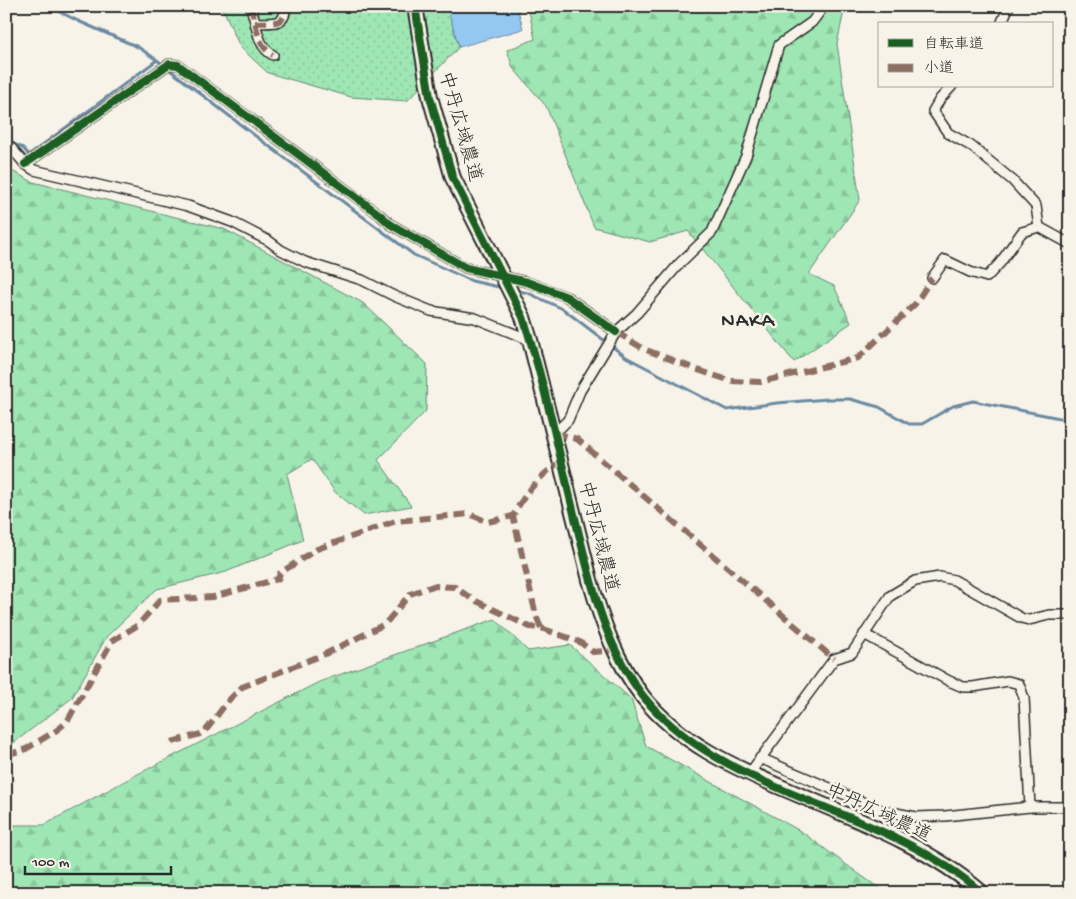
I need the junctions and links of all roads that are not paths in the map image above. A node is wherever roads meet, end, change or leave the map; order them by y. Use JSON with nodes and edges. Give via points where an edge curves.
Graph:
{"nodes":[{"id":1,"x":250,"y":6,"type":"edge"},
{"id":2,"x":285,"y":6,"type":"edge"},
{"id":3,"x":415,"y":6,"type":"edge"},
{"id":4,"x":824,"y":6,"type":"edge"},
{"id":5,"x":1009,"y":6,"type":"edge"},
{"id":6,"x":1002,"y":22,"type":"edge"},
{"id":7,"x":255,"y":23,"type":"junction"},
{"id":8,"x":273,"y":55,"type":"dead end"},
{"id":9,"x":950,"y":88,"type":"edge"},
{"id":10,"x":8,"y":146,"type":"edge"},
{"id":11,"x":26,"y":164,"type":"junction"},
{"id":12,"x":1039,"y":227,"type":"junction"},
{"id":13,"x":1070,"y":244,"type":"edge"},
{"id":14,"x":932,"y":278,"type":"dead end"},
{"id":15,"x":616,"y":332,"type":"junction"},
{"id":16,"x":530,"y":340,"type":"junction"},
{"id":17,"x":555,"y":433,"type":"junction"},
{"id":18,"x":1070,"y":615,"type":"edge"},
{"id":19,"x":864,"y":634,"type":"junction"},
{"id":20,"x":760,"y":758,"type":"junction"},
{"id":21,"x":749,"y":774,"type":"junction"},
{"id":22,"x":1030,"y":807,"type":"junction"},
{"id":23,"x":1070,"y":807,"type":"edge"},
{"id":24,"x":982,"y":893,"type":"edge"}],
"edges":[{"from":1,"to":7,"type":"street"},
{"from":2,"to":7,"type":"street","via":[[286,14],[279,22]]},
{"from":3,"to":16,"type":"street","name":"中丹広域農道","bridge":true,"via":[[430,97],[453,178],[523,317]]},
{"from":4,"to":15,"type":"street","via":[[812,22],[779,45],[746,156],[712,232]]},
{"from":5,"to":6,"type":"street"},
{"from":7,"to":8,"type":"street","via":[[260,44]]},
{"from":9,"to":12,"type":"street","via":[[933,111],[948,133],[970,146],[1018,186],[1036,206]]},
{"from":10,"to":11,"type":"street"},
{"from":11,"to":15,"type":"street","via":[[169,64],[178,65],[390,224],[466,268],[527,282],[568,297]]},
{"from":11,"to":16,"type":"street","via":[[34,170],[188,206],[232,222],[305,262],[362,280],[431,311],[475,318]]},
{"from":12,"to":13,"type":"street"},
{"from":12,"to":14,"type":"street","via":[[1022,232],[987,277],[945,260]]},
{"from":15,"to":17,"type":"street","via":[[580,391],[568,420]]},
{"from":16,"to":17,"type":"street","name":"中丹広域農道"},
{"from":17,"to":21,"type":"street","name":"中丹広域農道","via":[[590,580],[614,650],[643,697],[668,722],[701,748]]},
{"from":18,"to":19,"type":"street","via":[[1021,618],[954,580],[940,577],[915,580],[890,596]]},
{"from":19,"to":20,"type":"street","via":[[852,653],[834,659]]},
{"from":19,"to":22,"type":"street","via":[[963,687],[1008,681],[1019,684],[1024,698]]},
{"from":20,"to":21,"type":"street"},
{"from":20,"to":22,"type":"street","via":[[881,810],[916,817]]},
{"from":21,"to":24,"type":"street","name":"中丹広域農道","via":[[918,849],[968,880]]},
{"from":22,"to":23,"type":"street"}]}
